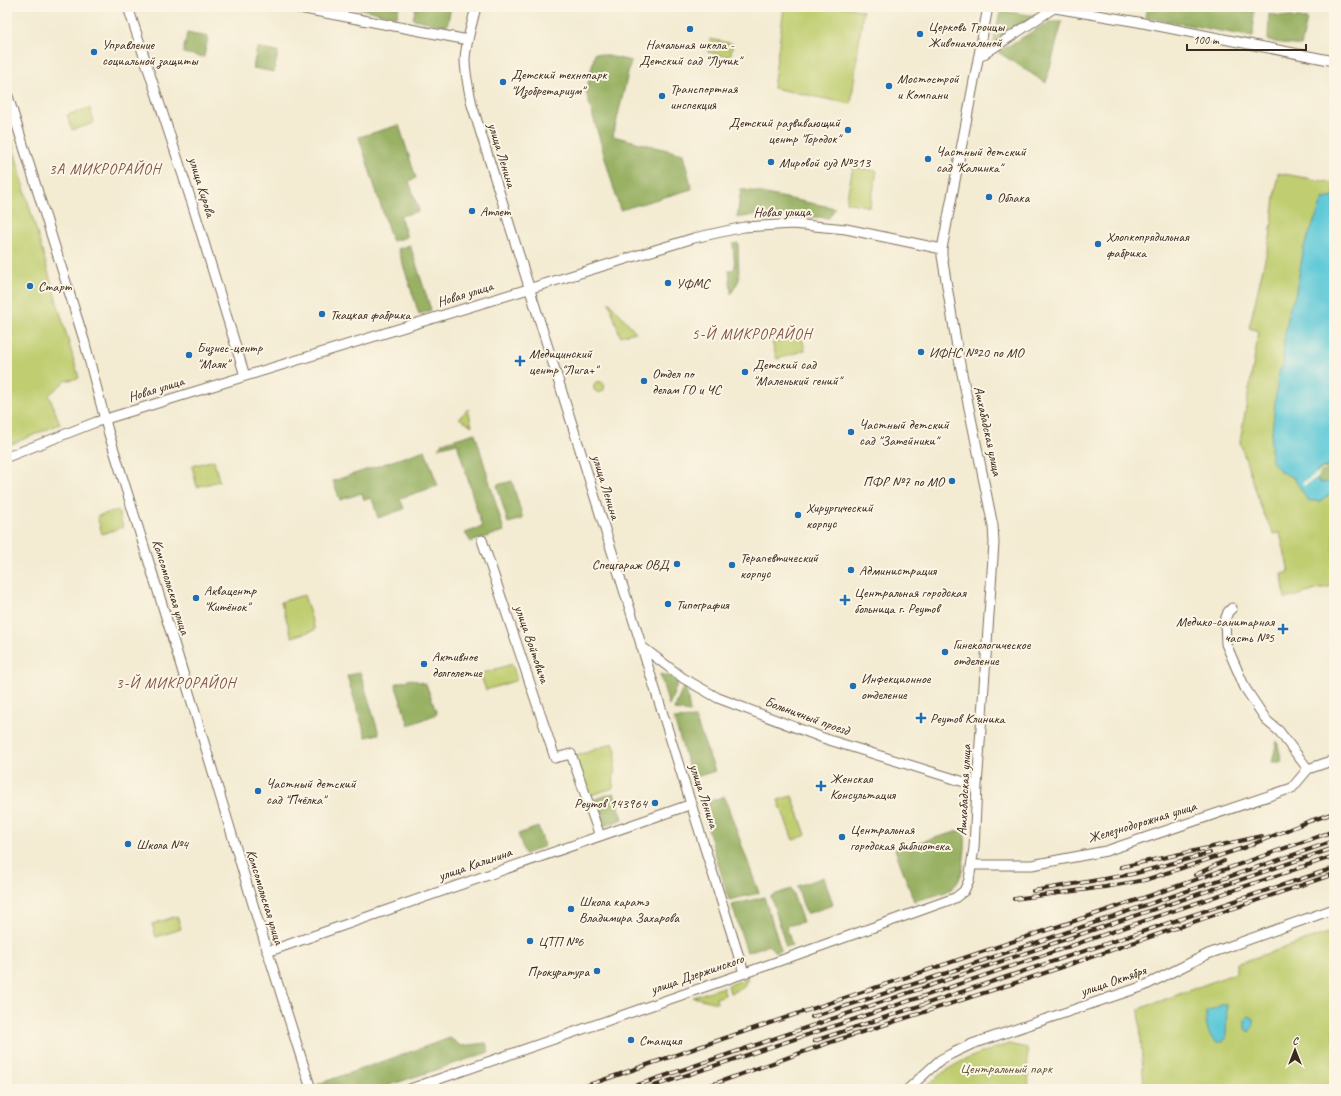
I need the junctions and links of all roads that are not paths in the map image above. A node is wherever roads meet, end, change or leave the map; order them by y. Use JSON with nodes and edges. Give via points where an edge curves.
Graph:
{"nodes":[{"id":1,"x":128,"y":7,"type":"edge"},
{"id":2,"x":294,"y":7,"type":"edge"},
{"id":3,"x":476,"y":7,"type":"edge"},
{"id":4,"x":988,"y":7,"type":"edge"},
{"id":5,"x":1052,"y":7,"type":"edge"},
{"id":6,"x":468,"y":40,"type":"junction"},
{"id":7,"x":978,"y":58,"type":"junction"},
{"id":8,"x":1334,"y":61,"type":"edge"},
{"id":9,"x":7,"y":93,"type":"edge"},
{"id":10,"x":942,"y":249,"type":"junction"},
{"id":11,"x":529,"y":289,"type":"junction"},
{"id":12,"x":245,"y":376,"type":"junction"},
{"id":13,"x":105,"y":420,"type":"junction"},
{"id":14,"x":7,"y":457,"type":"edge"},
{"id":15,"x":482,"y":540,"type":"dead end"},
{"id":16,"x":1232,"y":608,"type":"dead end"},
{"id":17,"x":641,"y":646,"type":"junction"},
{"id":18,"x":1334,"y":760,"type":"edge"},
{"id":19,"x":1308,"y":769,"type":"junction"},
{"id":20,"x":977,"y":786,"type":"junction"},
{"id":21,"x":692,"y":804,"type":"junction"},
{"id":22,"x":600,"y":836,"type":"junction"},
{"id":23,"x":972,"y":865,"type":"junction"},
{"id":24,"x":1334,"y":909,"type":"edge"},
{"id":25,"x":267,"y":952,"type":"junction"},
{"id":26,"x":744,"y":973,"type":"junction"},
{"id":27,"x":311,"y":1089,"type":"edge"},
{"id":28,"x":410,"y":1089,"type":"edge"},
{"id":29,"x":908,"y":1089,"type":"edge"}],
"edges":[{"from":1,"to":12,"type":"street","name":"улица Кирова"},
{"from":2,"to":6,"type":"street"},
{"from":3,"to":6,"type":"street","name":"улица Ленина"},
{"from":4,"to":7,"type":"street","name":"Ашхабадская улица"},
{"from":5,"to":7,"type":"street"},
{"from":5,"to":8,"type":"street"},
{"from":6,"to":11,"type":"street","name":"улица Ленина","via":[[466,67],[472,106]]},
{"from":7,"to":10,"type":"street","name":"Ашхабадская улица"},
{"from":9,"to":13,"type":"street","name":"Комсомольская улица"},
{"from":10,"to":11,"type":"street","name":"Новая улица","via":[[846,229],[808,224],[761,225],[694,238]]},
{"from":10,"to":20,"type":"street","name":"Ашхабадская улица","via":[[959,359],[994,534]]},
{"from":11,"to":12,"type":"street","name":"Новая улица"},
{"from":11,"to":17,"type":"street","name":"улица Ленина"},
{"from":12,"to":13,"type":"street","name":"Новая улица"},
{"from":13,"to":14,"type":"street","name":"Новая улица"},
{"from":13,"to":25,"type":"street","name":"Комсомольская улица"},
{"from":15,"to":22,"type":"street","name":"улица Войтовича","via":[[555,758],[571,754]]},
{"from":16,"to":19,"type":"street","via":[[1225,620],[1226,644],[1245,688],[1267,721],[1279,731]]},
{"from":17,"to":20,"type":"street","name":"Больничный проезд","via":[[683,678],[718,698],[826,739]]},
{"from":17,"to":21,"type":"street","name":"улица Ленина"},
{"from":18,"to":19,"type":"street"},
{"from":19,"to":23,"type":"street","name":"Железнодорожная улица","via":[[1292,788],[1106,851],[1032,865]]},
{"from":20,"to":23,"type":"street","name":"Ашхабадская улица"},
{"from":21,"to":22,"type":"street","name":"улица Калинина"},
{"from":21,"to":26,"type":"street","name":"улица Ленина"},
{"from":22,"to":25,"type":"street","name":"улица Калинина"},
{"from":23,"to":26,"type":"street","name":"улица Дзержинского","via":[[967,886],[955,898]]},
{"from":24,"to":29,"type":"street","name":"улица Октября","via":[[1208,954],[1144,986],[965,1047],[936,1062]]},
{"from":25,"to":27,"type":"street","name":"Комсомольская улица"},
{"from":26,"to":28,"type":"street","name":"улица Дзержинского"}]}
